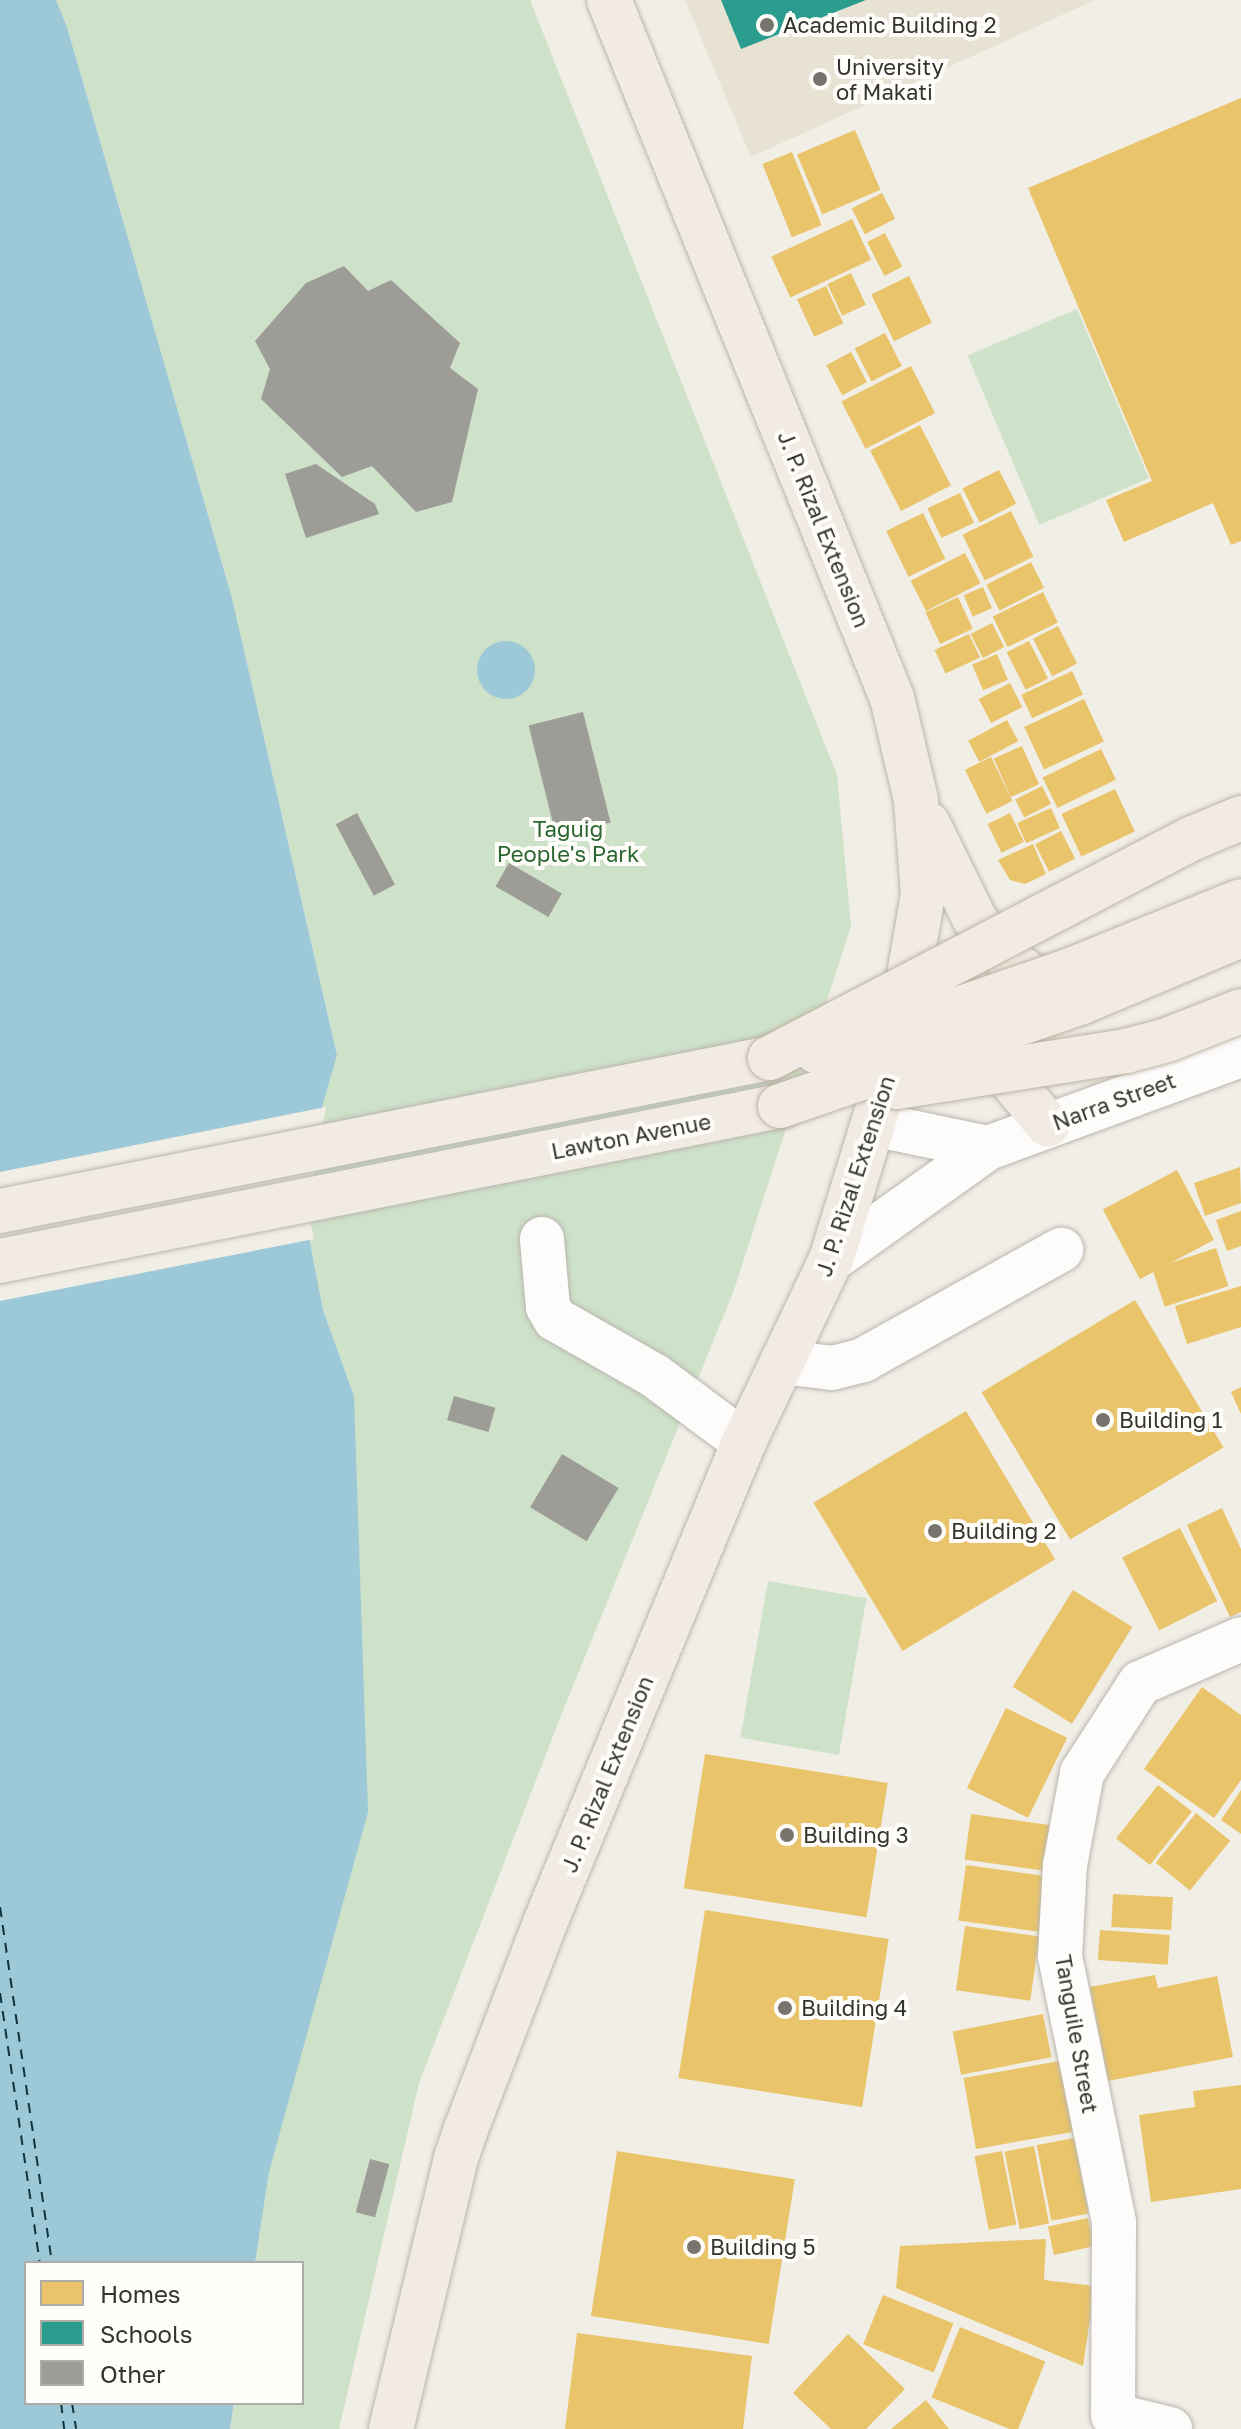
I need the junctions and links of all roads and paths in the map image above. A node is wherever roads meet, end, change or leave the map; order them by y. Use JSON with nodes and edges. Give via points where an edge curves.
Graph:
{"nodes":[{"id":1,"x":609,"y":0,"type":"edge"},
{"id":2,"x":916,"y":800,"type":"junction"},
{"id":3,"x":1241,"y":818,"type":"edge"},
{"id":4,"x":1241,"y":901,"type":"edge"},
{"id":5,"x":1241,"y":917,"type":"edge"},
{"id":6,"x":1241,"y":935,"type":"edge"},
{"id":7,"x":1076,"y":986,"type":"junction"},
{"id":8,"x":1241,"y":1011,"type":"edge"},
{"id":9,"x":1000,"y":1012,"type":"junction"},
{"id":10,"x":897,"y":1045,"type":"junction"},
{"id":11,"x":1241,"y":1055,"type":"edge"},
{"id":12,"x":770,"y":1058,"type":"junction"},
{"id":13,"x":780,"y":1106,"type":"junction"},
{"id":14,"x":873,"y":1124,"type":"junction"},
{"id":15,"x":1048,"y":1125,"type":"junction"},
{"id":16,"x":988,"y":1148,"type":"junction"},
{"id":17,"x":0,"y":1211,"type":"edge"},
{"id":18,"x":542,"y":1239,"type":"dead end"},
{"id":19,"x":1061,"y":1250,"type":"dead end"},
{"id":20,"x":831,"y":1260,"type":"junction"},
{"id":21,"x":0,"y":1261,"type":"edge"},
{"id":22,"x":782,"y":1362,"type":"junction"},
{"id":23,"x":744,"y":1442,"type":"junction"},
{"id":24,"x":1241,"y":1639,"type":"edge"},
{"id":25,"x":1106,"y":2422,"type":"edge"},
{"id":26,"x":391,"y":2429,"type":"edge"},
{"id":27,"x":1170,"y":2429,"type":"edge"}],
"edges":[{"from":1,"to":2,"type":"main road","name":"J. P. Rizal Extension","via":[[892,698]]},
{"from":2,"to":7,"type":"main road","via":[[974,918],[999,952],[1031,976]]},
{"from":2,"to":10,"type":"main road","name":"J. P. Rizal Extension","via":[[923,894]]},
{"from":3,"to":12,"type":"main road","bridge":true},
{"from":4,"to":12,"type":"main road","bridge":true,"via":[[1071,970],[877,1037]]},
{"from":5,"to":7,"type":"main road"},
{"from":6,"to":13,"type":"main road","name":"Lawton Avenue","bridge":true,"via":[[1082,1002]]},
{"from":7,"to":9,"type":"main road"},
{"from":8,"to":13,"type":"main road","bridge":true,"via":[[1126,1051]]},
{"from":9,"to":10,"type":"main road"},
{"from":9,"to":15,"type":"main road","via":[[1003,1066]]},
{"from":10,"to":14,"type":"main road","name":"J. P. Rizal Extension"},
{"from":11,"to":15,"type":"street","name":"Narra Street"},
{"from":12,"to":17,"type":"main road"},
{"from":13,"to":21,"type":"main road","name":"Lawton Avenue"},
{"from":14,"to":16,"type":"street"},
{"from":14,"to":20,"type":"main road","name":"J. P. Rizal Extension"},
{"from":15,"to":16,"type":"street","name":"Narra Street"},
{"from":16,"to":20,"type":"street","name":"Narra Street"},
{"from":18,"to":23,"type":"street","via":[[548,1307],[555,1319],[655,1376]]},
{"from":19,"to":22,"type":"street","via":[[863,1360],[832,1368]]},
{"from":20,"to":22,"type":"main road","name":"J. P. Rizal Extension"},
{"from":22,"to":23,"type":"main road","name":"J. P. Rizal Extension"},
{"from":23,"to":26,"type":"main road","name":"J. P. Rizal Extension","via":[[545,1923],[466,2129]]},
{"from":24,"to":25,"type":"street","name":"Tanguile Street","via":[[1140,1683],[1082,1773],[1065,1865],[1060,1956],[1114,2222]]},
{"from":25,"to":27,"type":"street"}]}
